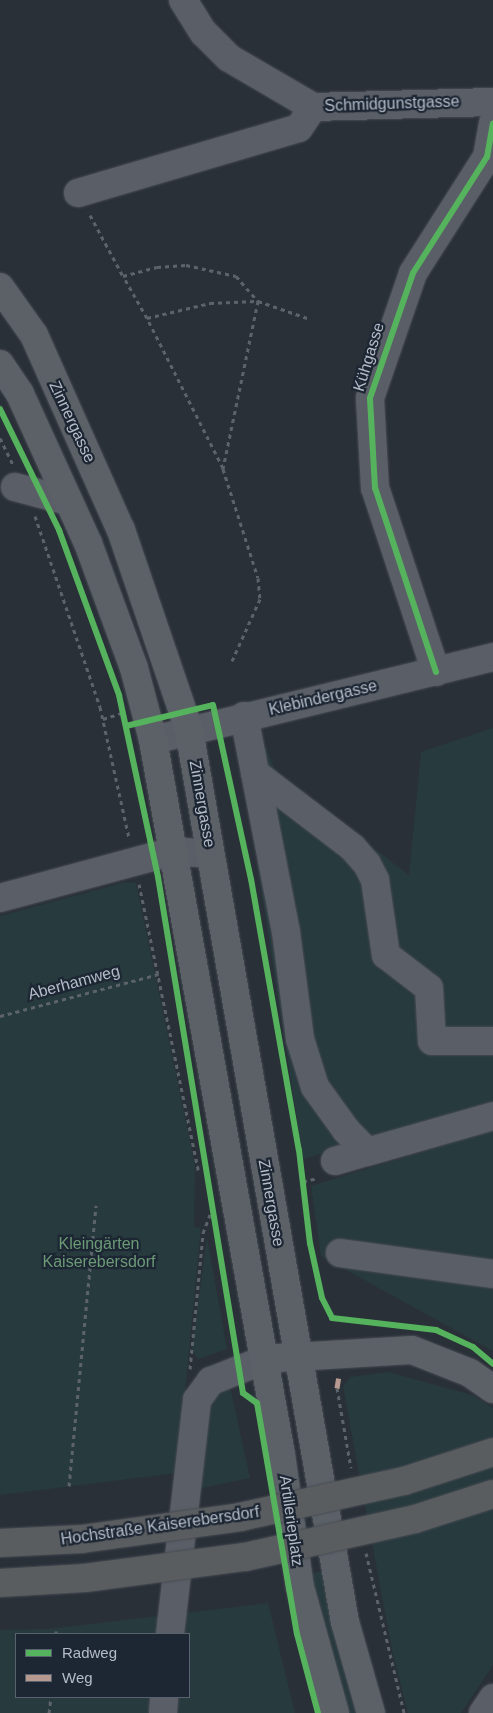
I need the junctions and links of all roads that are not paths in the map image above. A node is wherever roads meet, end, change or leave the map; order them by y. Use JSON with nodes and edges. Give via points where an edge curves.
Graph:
{"nodes":[{"id":1,"x":183,"y":0,"type":"edge"},
{"id":2,"x":493,"y":102,"type":"edge"},
{"id":3,"x":313,"y":107,"type":"junction"},
{"id":4,"x":493,"y":124,"type":"edge"},
{"id":5,"x":78,"y":193,"type":"road end"},
{"id":6,"x":0,"y":287,"type":"edge"},
{"id":7,"x":0,"y":364,"type":"edge"},
{"id":8,"x":20,"y":489,"type":"road end"},
{"id":9,"x":68,"y":501,"type":"junction"},
{"id":10,"x":493,"y":657,"type":"edge"},
{"id":11,"x":436,"y":672,"type":"junction"},
{"id":12,"x":244,"y":716,"type":"junction"},
{"id":13,"x":137,"y":725,"type":"junction"},
{"id":14,"x":189,"y":730,"type":"junction"},
{"id":15,"x":255,"y":773,"type":"junction"},
{"id":16,"x":174,"y":851,"type":"junction"},
{"id":17,"x":210,"y":854,"type":"junction"},
{"id":18,"x":0,"y":898,"type":"edge"},
{"id":19,"x":493,"y":1041,"type":"edge"},
{"id":20,"x":493,"y":1116,"type":"edge"},
{"id":21,"x":367,"y":1152,"type":"junction"},
{"id":22,"x":335,"y":1161,"type":"dead end"},
{"id":23,"x":340,"y":1253,"type":"dead end"},
{"id":24,"x":493,"y":1274,"type":"edge"},
{"id":25,"x":296,"y":1354,"type":"junction"},
{"id":26,"x":262,"y":1361,"type":"junction"},
{"id":27,"x":493,"y":1389,"type":"edge"},
{"id":28,"x":493,"y":1452,"type":"edge"},
{"id":29,"x":493,"y":1494,"type":"edge"},
{"id":30,"x":0,"y":1543,"type":"edge"},
{"id":31,"x":0,"y":1583,"type":"edge"},
{"id":32,"x":170,"y":1633,"type":"edge"},
{"id":33,"x":164,"y":1698,"type":"edge"},
{"id":34,"x":493,"y":1698,"type":"edge"},
{"id":35,"x":163,"y":1713,"type":"edge"},
{"id":36,"x":335,"y":1713,"type":"edge"},
{"id":37,"x":371,"y":1713,"type":"edge"},
{"id":38,"x":483,"y":1713,"type":"edge"}],
"edges":[{"from":1,"to":3,"type":"street","name":"Schmidgunstgasse","via":[[204,33],[229,58]]},
{"from":2,"to":3,"type":"street","name":"Schmidgunstgasse"},
{"from":3,"to":5,"type":"street","via":[[299,128]]},
{"from":4,"to":11,"type":"street","name":"Kühgasse","via":[[486,157],[413,273],[370,398],[375,488]]},
{"from":6,"to":14,"type":"main road","name":"Zinnergasse","via":[[34,335],[121,530]]},
{"from":7,"to":9,"type":"main road","name":"Zinnergasse","via":[[20,394]]},
{"from":8,"to":9,"type":"street"},
{"from":9,"to":13,"type":"main road","name":"Zinnergasse","via":[[134,668]]},
{"from":10,"to":11,"type":"street","name":"Klebindergasse"},
{"from":11,"to":12,"type":"street","name":"Klebindergasse"},
{"from":12,"to":14,"type":"street","name":"Klebindergasse"},
{"from":12,"to":15,"type":"street"},
{"from":13,"to":14,"type":"street","name":"Klebindergasse"},
{"from":13,"to":16,"type":"main road","name":"Zinnergasse"},
{"from":14,"to":17,"type":"main road","name":"Zinnergasse"},
{"from":15,"to":19,"type":"street","via":[[353,848],[367,864],[375,880],[386,955],[428,988],[432,1040]]},
{"from":15,"to":21,"type":"street","via":[[286,932],[300,1039],[315,1086],[346,1130]]},
{"from":16,"to":17,"type":"street"},
{"from":16,"to":18,"type":"street"},
{"from":16,"to":26,"type":"main road","name":"Zinnergasse"},
{"from":17,"to":25,"type":"main road","name":"Zinnergasse"},
{"from":20,"to":21,"type":"street"},
{"from":21,"to":22,"type":"street"},
{"from":23,"to":24,"type":"street"},
{"from":25,"to":26,"type":"main road"},
{"from":25,"to":27,"type":"main road","via":[[412,1350],[470,1373]]},
{"from":25,"to":37,"type":"main road","name":"Artillerieplatz","via":[[345,1622]]},
{"from":26,"to":32,"type":"street","via":[[226,1373],[200,1392]]},
{"from":26,"to":36,"type":"main road","name":"Artillerieplatz","via":[[281,1454],[300,1587]]},
{"from":28,"to":30,"type":"highway","name":"Hochstraße Kaiserebersdorf","bridge":true,"via":[[404,1481],[240,1517],[82,1539]]},
{"from":29,"to":31,"type":"highway","bridge":true,"via":[[415,1518],[245,1557],[86,1578]]},
{"from":33,"to":35,"type":"street"},
{"from":34,"to":38,"type":"street"}]}
